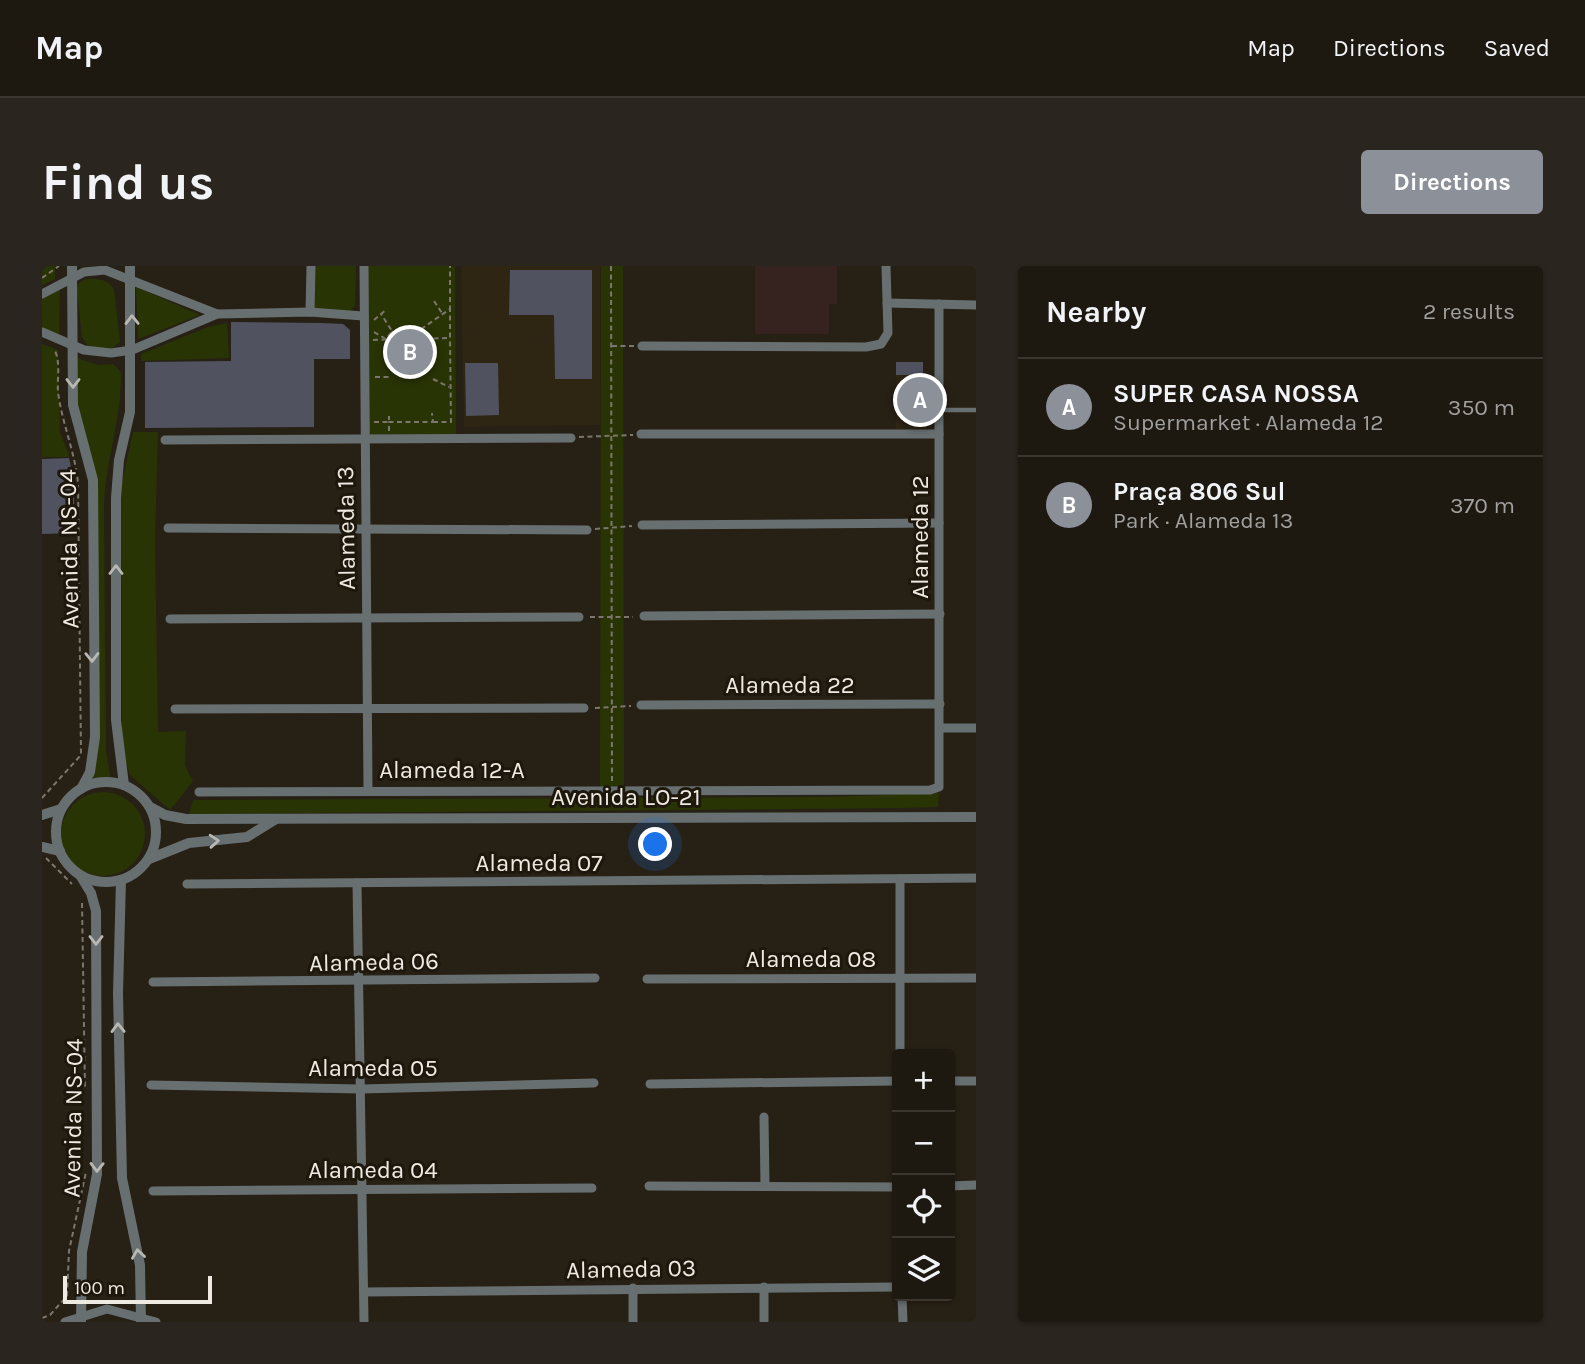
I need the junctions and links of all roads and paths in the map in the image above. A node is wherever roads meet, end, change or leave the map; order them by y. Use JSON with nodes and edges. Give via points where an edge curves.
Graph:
{"nodes":[{"id":1,"x":59,"y":266,"type":"edge"},
{"id":2,"x":130,"y":266,"type":"edge"},
{"id":3,"x":311,"y":266,"type":"edge"},
{"id":4,"x":364,"y":266,"type":"edge"},
{"id":5,"x":450,"y":266,"type":"edge"},
{"id":6,"x":611,"y":266,"type":"edge"},
{"id":7,"x":886,"y":266,"type":"edge"},
{"id":8,"x":72,"y":272,"type":"edge"},
{"id":9,"x":42,"y":278,"type":"edge"},
{"id":10,"x":131,"y":279,"type":"junction"},
{"id":11,"x":42,"y":294,"type":"edge"},
{"id":12,"x":434,"y":302,"type":"dead end"},
{"id":13,"x":887,"y":303,"type":"junction"},
{"id":14,"x":939,"y":304,"type":"junction"},
{"id":15,"x":976,"y":304,"type":"edge"},
{"id":16,"x":387,"y":309,"type":"dead end"},
{"id":17,"x":450,"y":309,"type":"junction"},
{"id":18,"x":310,"y":312,"type":"junction"},
{"id":19,"x":217,"y":314,"type":"junction"},
{"id":20,"x":381,"y":314,"type":"junction"},
{"id":21,"x":443,"y":314,"type":"junction"},
{"id":22,"x":366,"y":320,"type":"junction"},
{"id":23,"x":392,"y":331,"type":"junction"},
{"id":24,"x":42,"y":332,"type":"edge"},
{"id":25,"x":450,"y":338,"type":"junction"},
{"id":26,"x":386,"y":339,"type":"junction"},
{"id":27,"x":397,"y":339,"type":"junction"},
{"id":28,"x":407,"y":339,"type":"junction"},
{"id":29,"x":51,"y":345,"type":"dead end"},
{"id":30,"x":73,"y":346,"type":"junction"},
{"id":31,"x":612,"y":346,"type":"junction"},
{"id":32,"x":642,"y":346,"type":"joint"},
{"id":33,"x":402,"y":348,"type":"dead end"},
{"id":34,"x":132,"y":350,"type":"junction"},
{"id":35,"x":433,"y":379,"type":"dead end"},
{"id":36,"x":450,"y":388,"type":"junction"},
{"id":37,"x":939,"y":410,"type":"junction"},
{"id":38,"x":976,"y":410,"type":"edge"},
{"id":39,"x":432,"y":413,"type":"dead end"},
{"id":40,"x":389,"y":422,"type":"dead end"},
{"id":41,"x":433,"y":422,"type":"junction"},
{"id":42,"x":641,"y":434,"type":"joint"},
{"id":43,"x":939,"y":434,"type":"junction"},
{"id":44,"x":612,"y":437,"type":"junction"},
{"id":45,"x":571,"y":438,"type":"joint"},
{"id":46,"x":165,"y":440,"type":"dead end"},
{"id":47,"x":363,"y":440,"type":"junction"},
{"id":48,"x":939,"y":523,"type":"junction"},
{"id":49,"x":642,"y":525,"type":"joint"},
{"id":50,"x":168,"y":528,"type":"dead end"},
{"id":51,"x":365,"y":528,"type":"junction"},
{"id":52,"x":612,"y":528,"type":"junction"},
{"id":53,"x":587,"y":530,"type":"joint"},
{"id":54,"x":940,"y":614,"type":"junction"},
{"id":55,"x":644,"y":616,"type":"joint"},
{"id":56,"x":579,"y":617,"type":"joint"},
{"id":57,"x":612,"y":617,"type":"junction"},
{"id":58,"x":170,"y":619,"type":"dead end"},
{"id":59,"x":366,"y":620,"type":"junction"},
{"id":60,"x":940,"y":704,"type":"junction"},
{"id":61,"x":641,"y":705,"type":"joint"},
{"id":62,"x":366,"y":707,"type":"junction"},
{"id":63,"x":584,"y":708,"type":"joint"},
{"id":64,"x":612,"y":708,"type":"junction"},
{"id":65,"x":175,"y":709,"type":"dead end"},
{"id":66,"x":941,"y":728,"type":"junction"},
{"id":67,"x":976,"y":728,"type":"edge"},
{"id":68,"x":941,"y":769,"type":"joint"},
{"id":69,"x":124,"y":785,"type":"junction"},
{"id":70,"x":81,"y":789,"type":"junction"},
{"id":71,"x":368,"y":790,"type":"junction"},
{"id":72,"x":612,"y":790,"type":"junction"},
{"id":73,"x":199,"y":792,"type":"dead end"},
{"id":74,"x":42,"y":798,"type":"edge"},
{"id":75,"x":150,"y":807,"type":"junction"},
{"id":76,"x":61,"y":810,"type":"junction"},
{"id":77,"x":42,"y":815,"type":"edge"},
{"id":78,"x":976,"y":817,"type":"edge"},
{"id":79,"x":276,"y":819,"type":"junction"},
{"id":80,"x":42,"y":847,"type":"edge"},
{"id":81,"x":60,"y":851,"type":"junction"},
{"id":82,"x":42,"y":856,"type":"edge"},
{"id":83,"x":149,"y":859,"type":"junction"},
{"id":84,"x":80,"y":875,"type":"junction"},
{"id":85,"x":976,"y":878,"type":"edge"},
{"id":86,"x":900,"y":879,"type":"junction"},
{"id":87,"x":121,"y":880,"type":"junction"},
{"id":88,"x":358,"y":883,"type":"junction"},
{"id":89,"x":187,"y":884,"type":"dead end"},
{"id":90,"x":79,"y":889,"type":"dead end"},
{"id":91,"x":82,"y":895,"type":"dead end"},
{"id":92,"x":595,"y":978,"type":"dead end"},
{"id":93,"x":898,"y":978,"type":"junction"},
{"id":94,"x":976,"y":978,"type":"edge"},
{"id":95,"x":647,"y":979,"type":"dead end"},
{"id":96,"x":153,"y":982,"type":"dead end"},
{"id":97,"x":358,"y":982,"type":"junction"},
{"id":98,"x":900,"y":1049,"type":"edge"},
{"id":99,"x":892,"y":1081,"type":"edge"},
{"id":100,"x":955,"y":1081,"type":"edge"},
{"id":101,"x":976,"y":1081,"type":"edge"},
{"id":102,"x":594,"y":1083,"type":"dead end"},
{"id":103,"x":650,"y":1084,"type":"dead end"},
{"id":104,"x":151,"y":1085,"type":"dead end"},
{"id":105,"x":361,"y":1089,"type":"junction"},
{"id":106,"x":86,"y":1094,"type":"dead end"},
{"id":107,"x":764,"y":1117,"type":"dead end"},
{"id":108,"x":86,"y":1170,"type":"dead end"},
{"id":109,"x":976,"y":1185,"type":"edge"},
{"id":110,"x":649,"y":1186,"type":"dead end"},
{"id":111,"x":765,"y":1186,"type":"junction"},
{"id":112,"x":955,"y":1186,"type":"edge"},
{"id":113,"x":892,"y":1187,"type":"edge"},
{"id":114,"x":592,"y":1188,"type":"dead end"},
{"id":115,"x":360,"y":1190,"type":"junction"},
{"id":116,"x":153,"y":1191,"type":"dead end"},
{"id":117,"x":764,"y":1287,"type":"junction"},
{"id":118,"x":892,"y":1287,"type":"edge"},
{"id":119,"x":633,"y":1288,"type":"junction"},
{"id":120,"x":364,"y":1292,"type":"junction"},
{"id":121,"x":902,"y":1301,"type":"edge"},
{"id":122,"x":42,"y":1318,"type":"edge"},
{"id":123,"x":81,"y":1319,"type":"edge"},
{"id":124,"x":141,"y":1319,"type":"edge"},
{"id":125,"x":65,"y":1322,"type":"edge"},
{"id":126,"x":156,"y":1322,"type":"edge"},
{"id":127,"x":363,"y":1322,"type":"edge"},
{"id":128,"x":633,"y":1322,"type":"edge"},
{"id":129,"x":764,"y":1322,"type":"edge"},
{"id":130,"x":903,"y":1322,"type":"edge"}],
"edges":[{"from":1,"to":9,"type":"path"},
{"from":2,"to":10,"type":"street"},
{"from":3,"to":18,"type":"street"},
{"from":4,"to":22,"type":"street","name":"Alameda 13"},
{"from":5,"to":17,"type":"path"},
{"from":6,"to":31,"type":"path"},
{"from":7,"to":13,"type":"street"},
{"from":8,"to":10,"type":"street","via":[[106,270]]},
{"from":8,"to":11,"type":"street"},
{"from":8,"to":30,"type":"street","name":"Avenida NS-04"},
{"from":10,"to":19,"type":"street"},
{"from":34,"to":10,"type":"street","one_way":true},
{"from":12,"to":21,"type":"path"},
{"from":13,"to":14,"type":"street"},
{"from":13,"to":32,"type":"street","via":[[888,332],[881,344],[866,347]]},
{"from":14,"to":15,"type":"street"},
{"from":14,"to":37,"type":"street","name":"Alameda 12"},
{"from":16,"to":20,"type":"path"},
{"from":17,"to":21,"type":"path"},
{"from":17,"to":25,"type":"path"},
{"from":18,"to":19,"type":"street"},
{"from":18,"to":22,"type":"street"},
{"from":19,"to":34,"type":"street"},
{"from":20,"to":22,"type":"path"},
{"from":20,"to":23,"type":"path"},
{"from":21,"to":28,"type":"path"},
{"from":22,"to":47,"type":"street","name":"Alameda 13"},
{"from":23,"to":26,"type":"path"},
{"from":23,"to":27,"type":"path"},
{"from":24,"to":30,"type":"street"},
{"from":25,"to":28,"type":"path"},
{"from":25,"to":36,"type":"path"},
{"from":26,"to":26,"type":"path","via":[[369,340],[369,330],[378,334]]},
{"from":26,"to":27,"type":"path"},
{"from":27,"to":28,"type":"path"},
{"from":27,"to":33,"type":"path"},
{"from":29,"to":74,"type":"path","via":[[58,363],[61,416],[78,483],[81,755]]},
{"from":30,"to":34,"type":"street","via":[[96,353]]},
{"from":30,"to":70,"type":"street","name":"Avenida NS-04","one_way":true,"via":[[73,405],[93,480],[94,737],[90,772]]},
{"from":31,"to":32,"type":"path"},
{"from":31,"to":44,"type":"path"},
{"from":69,"to":34,"type":"street","one_way":true,"via":[[116,719],[116,498],[130,412]]},
{"from":35,"to":36,"type":"path"},
{"from":36,"to":41,"type":"path","via":[[450,422]]},
{"from":37,"to":38,"type":"lane"},
{"from":37,"to":43,"type":"street","name":"Alameda 12"},
{"from":39,"to":41,"type":"path"},
{"from":40,"to":41,"type":"path"},
{"from":42,"to":43,"type":"street"},
{"from":42,"to":44,"type":"path"},
{"from":43,"to":48,"type":"street","name":"Alameda 12"},
{"from":44,"to":45,"type":"path"},
{"from":44,"to":52,"type":"path"},
{"from":45,"to":47,"type":"street"},
{"from":46,"to":47,"type":"street"},
{"from":47,"to":51,"type":"street","name":"Alameda 13"},
{"from":48,"to":49,"type":"street"},
{"from":48,"to":54,"type":"street","name":"Alameda 12"},
{"from":49,"to":52,"type":"path"},
{"from":50,"to":51,"type":"street"},
{"from":51,"to":53,"type":"street"},
{"from":51,"to":59,"type":"street","name":"Alameda 13"},
{"from":52,"to":53,"type":"path"},
{"from":52,"to":57,"type":"path"},
{"from":54,"to":55,"type":"street"},
{"from":54,"to":60,"type":"street","name":"Alameda 12"},
{"from":55,"to":57,"type":"path"},
{"from":56,"to":57,"type":"path"},
{"from":56,"to":59,"type":"street"},
{"from":57,"to":64,"type":"path"},
{"from":58,"to":59,"type":"street"},
{"from":59,"to":62,"type":"street","name":"Alameda 13"},
{"from":60,"to":61,"type":"street","name":"Alameda 22"},
{"from":60,"to":66,"type":"street","name":"Alameda 12"},
{"from":61,"to":64,"type":"path"},
{"from":62,"to":63,"type":"street"},
{"from":62,"to":65,"type":"street"},
{"from":62,"to":71,"type":"street","name":"Alameda 13"},
{"from":63,"to":64,"type":"path"},
{"from":64,"to":72,"type":"path"},
{"from":66,"to":67,"type":"street"},
{"from":66,"to":68,"type":"street","name":"Alameda 12"},
{"from":68,"to":72,"type":"street","name":"Alameda 12-A","via":[[939,787],[930,790]]},
{"from":69,"to":70,"type":"street","via":[[109,782]]},
{"from":69,"to":75,"type":"street"},
{"from":70,"to":76,"type":"street"},
{"from":71,"to":72,"type":"street","name":"Alameda 12-A"},
{"from":71,"to":73,"type":"street","name":"Alameda 12-A"},
{"from":75,"to":79,"type":"street","name":"Avenida LO-21","via":[[174,818]]},
{"from":75,"to":83,"type":"street","via":[[156,842]]},
{"from":76,"to":77,"type":"street"},
{"from":76,"to":81,"type":"street","via":[[57,823]]},
{"from":78,"to":79,"type":"street","name":"Avenida LO-21"},
{"from":83,"to":79,"type":"street","one_way":true,"via":[[189,843],[247,837]]},
{"from":80,"to":81,"type":"street"},
{"from":81,"to":84,"type":"street"},
{"from":82,"to":90,"type":"path"},
{"from":83,"to":87,"type":"street"},
{"from":84,"to":87,"type":"street","via":[[100,882]]},
{"from":84,"to":123,"type":"street","name":"Avenida NS-04","one_way":true,"via":[[96,911],[97,1174],[82,1252]]},
{"from":85,"to":86,"type":"street","name":"Alameda 07"},
{"from":86,"to":88,"type":"street","name":"Alameda 07"},
{"from":86,"to":93,"type":"street"},
{"from":124,"to":87,"type":"street","name":"Avenida NS-04","one_way":true,"via":[[137,1244],[122,1178]]},
{"from":88,"to":89,"type":"street","name":"Alameda 07"},
{"from":88,"to":97,"type":"street"},
{"from":91,"to":106,"type":"path"},
{"from":92,"to":97,"type":"street","name":"Alameda 06"},
{"from":93,"to":94,"type":"street","name":"Alameda 08"},
{"from":93,"to":95,"type":"street","name":"Alameda 08"},
{"from":93,"to":98,"type":"street"},
{"from":96,"to":97,"type":"street","name":"Alameda 06"},
{"from":97,"to":105,"type":"street"},
{"from":99,"to":103,"type":"street"},
{"from":100,"to":101,"type":"street"},
{"from":102,"to":105,"type":"street","name":"Alameda 05"},
{"from":104,"to":105,"type":"street","name":"Alameda 05"},
{"from":105,"to":115,"type":"street"},
{"from":107,"to":111,"type":"street"},
{"from":108,"to":122,"type":"path","via":[[68,1251],[67,1296]]},
{"from":109,"to":112,"type":"street"},
{"from":110,"to":111,"type":"street"},
{"from":111,"to":113,"type":"street"},
{"from":114,"to":115,"type":"street","name":"Alameda 04"},
{"from":115,"to":116,"type":"street","name":"Alameda 04"},
{"from":115,"to":120,"type":"street"},
{"from":117,"to":118,"type":"street","name":"Alameda 03"},
{"from":117,"to":119,"type":"street","name":"Alameda 03"},
{"from":117,"to":129,"type":"street"},
{"from":119,"to":120,"type":"street","name":"Alameda 03"},
{"from":119,"to":128,"type":"street"},
{"from":120,"to":127,"type":"street"},
{"from":121,"to":130,"type":"street"},
{"from":123,"to":124,"type":"street","via":[[107,1309]]},
{"from":123,"to":125,"type":"street"},
{"from":124,"to":126,"type":"street"}]}
